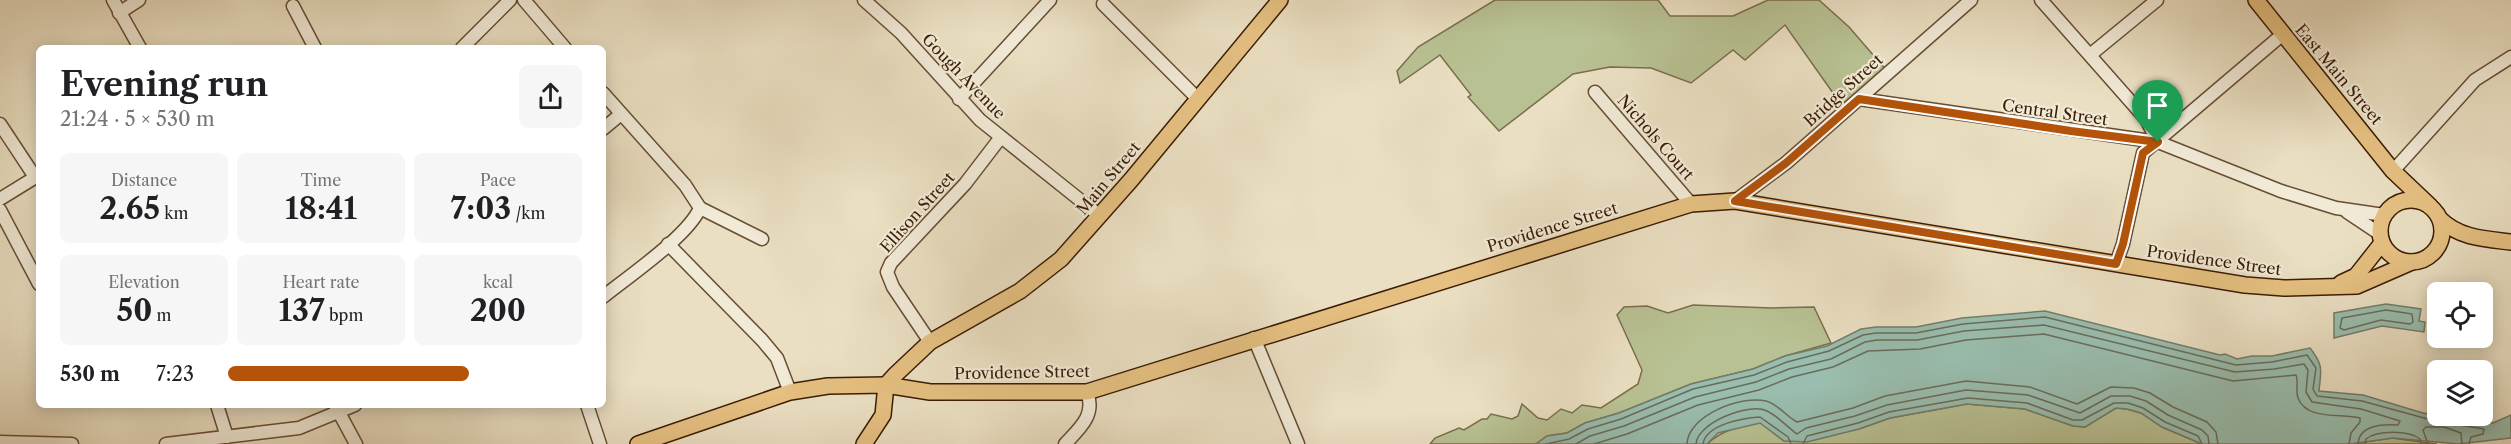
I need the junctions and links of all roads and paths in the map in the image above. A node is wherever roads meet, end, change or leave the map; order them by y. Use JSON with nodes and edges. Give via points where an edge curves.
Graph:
{"nodes":[{"id":1,"x":113,"y":0,"type":"edge"},
{"id":2,"x":139,"y":0,"type":"edge"},
{"id":3,"x":510,"y":0,"type":"edge"},
{"id":4,"x":524,"y":0,"type":"edge"},
{"id":5,"x":864,"y":0,"type":"edge"},
{"id":6,"x":1050,"y":0,"type":"edge"},
{"id":7,"x":1971,"y":0,"type":"edge"},
{"id":8,"x":2041,"y":0,"type":"edge"},
{"id":9,"x":2157,"y":0,"type":"edge"},
{"id":10,"x":2256,"y":0,"type":"edge"},
{"id":11,"x":1278,"y":1,"type":"edge"},
{"id":12,"x":1103,"y":4,"type":"dead end"},
{"id":13,"x":293,"y":6,"type":"dead end"},
{"id":14,"x":119,"y":13,"type":"junction"},
{"id":15,"x":2283,"y":34,"type":"junction"},
{"id":16,"x":138,"y":45,"type":"edge"},
{"id":17,"x":313,"y":45,"type":"edge"},
{"id":18,"x":465,"y":45,"type":"edge"},
{"id":19,"x":562,"y":45,"type":"edge"},
{"id":20,"x":2090,"y":55,"type":"junction"},
{"id":21,"x":2511,"y":57,"type":"edge"},
{"id":22,"x":1595,"y":92,"type":"dead end"},
{"id":23,"x":606,"y":96,"type":"edge"},
{"id":24,"x":1197,"y":98,"type":"junction"},
{"id":25,"x":959,"y":99,"type":"junction"},
{"id":26,"x":1859,"y":99,"type":"junction"},
{"id":27,"x":621,"y":114,"type":"junction"},
{"id":28,"x":0,"y":124,"type":"edge"},
{"id":29,"x":606,"y":126,"type":"edge"},
{"id":30,"x":1001,"y":137,"type":"junction"},
{"id":31,"x":2158,"y":142,"type":"junction"},
{"id":32,"x":2393,"y":171,"type":"junction"},
{"id":33,"x":36,"y":175,"type":"edge"},
{"id":34,"x":36,"y":177,"type":"edge"},
{"id":35,"x":0,"y":199,"type":"edge"},
{"id":36,"x":1735,"y":201,"type":"junction"},
{"id":37,"x":1691,"y":204,"type":"junction"},
{"id":38,"x":2430,"y":206,"type":"junction"},
{"id":39,"x":700,"y":208,"type":"junction"},
{"id":40,"x":0,"y":210,"type":"edge"},
{"id":41,"x":2343,"y":210,"type":"junction"},
{"id":42,"x":2388,"y":211,"type":"junction"},
{"id":43,"x":1100,"y":216,"type":"junction"},
{"id":44,"x":2440,"y":219,"type":"junction"},
{"id":45,"x":2468,"y":236,"type":"junction"},
{"id":46,"x":762,"y":239,"type":"dead end"},
{"id":47,"x":2381,"y":239,"type":"junction"},
{"id":48,"x":2511,"y":242,"type":"edge"},
{"id":49,"x":668,"y":244,"type":"junction"},
{"id":50,"x":2434,"y":252,"type":"junction"},
{"id":51,"x":2412,"y":262,"type":"junction"},
{"id":52,"x":2116,"y":264,"type":"junction"},
{"id":53,"x":36,"y":278,"type":"edge"},
{"id":54,"x":2336,"y":286,"type":"junction"},
{"id":55,"x":606,"y":295,"type":"edge"},
{"id":56,"x":1254,"y":338,"type":"junction"},
{"id":57,"x":930,"y":342,"type":"junction"},
{"id":58,"x":886,"y":385,"type":"junction"},
{"id":59,"x":790,"y":392,"type":"junction"},
{"id":60,"x":1087,"y":392,"type":"junction"},
{"id":61,"x":218,"y":408,"type":"edge"},
{"id":62,"x":588,"y":408,"type":"edge"},
{"id":63,"x":337,"y":409,"type":"edge"},
{"id":64,"x":227,"y":437,"type":"junction"},
{"id":65,"x":0,"y":442,"type":"edge"},
{"id":66,"x":72,"y":444,"type":"edge"},
{"id":67,"x":166,"y":444,"type":"edge"},
{"id":68,"x":356,"y":444,"type":"edge"},
{"id":69,"x":600,"y":444,"type":"edge"},
{"id":70,"x":638,"y":444,"type":"edge"},
{"id":71,"x":864,"y":444,"type":"edge"},
{"id":72,"x":1065,"y":444,"type":"edge"},
{"id":73,"x":1298,"y":444,"type":"edge"}],
"edges":[{"from":1,"to":14,"type":"street"},
{"from":2,"to":14,"type":"street"},
{"from":3,"to":18,"type":"street"},
{"from":4,"to":19,"type":"street"},
{"from":5,"to":25,"type":"street","name":"Gough Avenue","via":[[901,33]]},
{"from":6,"to":25,"type":"street"},
{"from":7,"to":26,"type":"street","name":"Bridge Street"},
{"from":8,"to":20,"type":"street"},
{"from":9,"to":20,"type":"street"},
{"from":10,"to":15,"type":"main road","name":"East Main Street"},
{"from":11,"to":24,"type":"main road","name":"Main Street"},
{"from":12,"to":24,"type":"street"},
{"from":13,"to":17,"type":"street"},
{"from":14,"to":16,"type":"street"},
{"from":15,"to":31,"type":"street"},
{"from":15,"to":32,"type":"main road","name":"East Main Street"},
{"from":20,"to":31,"type":"street","via":[[2146,119]]},
{"from":21,"to":32,"type":"street","via":[[2475,80]]},
{"from":22,"to":37,"type":"street","name":"Nichols Court"},
{"from":23,"to":27,"type":"street"},
{"from":24,"to":43,"type":"main road","name":"Main Street"},
{"from":25,"to":30,"type":"street","name":"Gough Avenue"},
{"from":26,"to":31,"type":"street","name":"Central Street"},
{"from":26,"to":36,"type":"street","name":"Bridge Street","via":[[1786,163]]},
{"from":27,"to":29,"type":"street"},
{"from":27,"to":39,"type":"street","via":[[685,185]]},
{"from":28,"to":33,"type":"street"},
{"from":30,"to":43,"type":"street","name":"Gough Avenue"},
{"from":30,"to":57,"type":"street","name":"Ellison Street","via":[[887,272]]},
{"from":31,"to":41,"type":"street","name":"Central Street","via":[[2281,191]]},
{"from":31,"to":52,"type":"street","via":[[2143,153]]},
{"from":32,"to":38,"type":"main road","name":"East Main Street"},
{"from":32,"to":42,"type":"main road","via":[[2397,186]]},
{"from":34,"to":35,"type":"street"},
{"from":36,"to":37,"type":"main road","name":"Providence Street"},
{"from":36,"to":52,"type":"main road","name":"Providence Street"},
{"from":37,"to":56,"type":"main road","name":"Providence Street"},
{"from":38,"to":42,"type":"main road","via":[[2410,200]]},
{"from":38,"to":44,"type":"main road"},
{"from":39,"to":46,"type":"street"},
{"from":39,"to":49,"type":"street"},
{"from":40,"to":53,"type":"street"},
{"from":41,"to":42,"type":"street"},
{"from":41,"to":47,"type":"street"},
{"from":42,"to":47,"type":"main road"},
{"from":43,"to":57,"type":"main road","name":"Main Street","via":[[1061,259],[1020,291]]},
{"from":44,"to":45,"type":"main road"},
{"from":44,"to":50,"type":"main road","via":[[2442,236]]},
{"from":45,"to":48,"type":"main road"},
{"from":45,"to":50,"type":"main road"},
{"from":47,"to":51,"type":"main road","via":[[2394,257]]},
{"from":47,"to":54,"type":"main road","via":[[2356,276]]},
{"from":49,"to":55,"type":"street"},
{"from":49,"to":59,"type":"street","via":[[777,358]]},
{"from":50,"to":51,"type":"main road"},
{"from":51,"to":54,"type":"main road","name":"Providence Street","via":[[2357,286]]},
{"from":52,"to":54,"type":"main road","name":"Providence Street","via":[[2244,285]]},
{"from":56,"to":60,"type":"main road","name":"Providence Street"},
{"from":56,"to":73,"type":"street"},
{"from":57,"to":58,"type":"main road","name":"Main Street"},
{"from":58,"to":59,"type":"main road","name":"Providence Street","via":[[828,386]]},
{"from":58,"to":60,"type":"main road","name":"Providence Street","via":[[930,392]]},
{"from":58,"to":71,"type":"main road","via":[[883,415]]},
{"from":59,"to":70,"type":"main road"},
{"from":60,"to":72,"type":"street","via":[[1091,403],[1086,422]]},
{"from":61,"to":64,"type":"street"},
{"from":62,"to":69,"type":"street"},
{"from":63,"to":64,"type":"street","via":[[299,428]]},
{"from":63,"to":68,"type":"street"},
{"from":64,"to":67,"type":"street"},
{"from":65,"to":66,"type":"street"}]}
